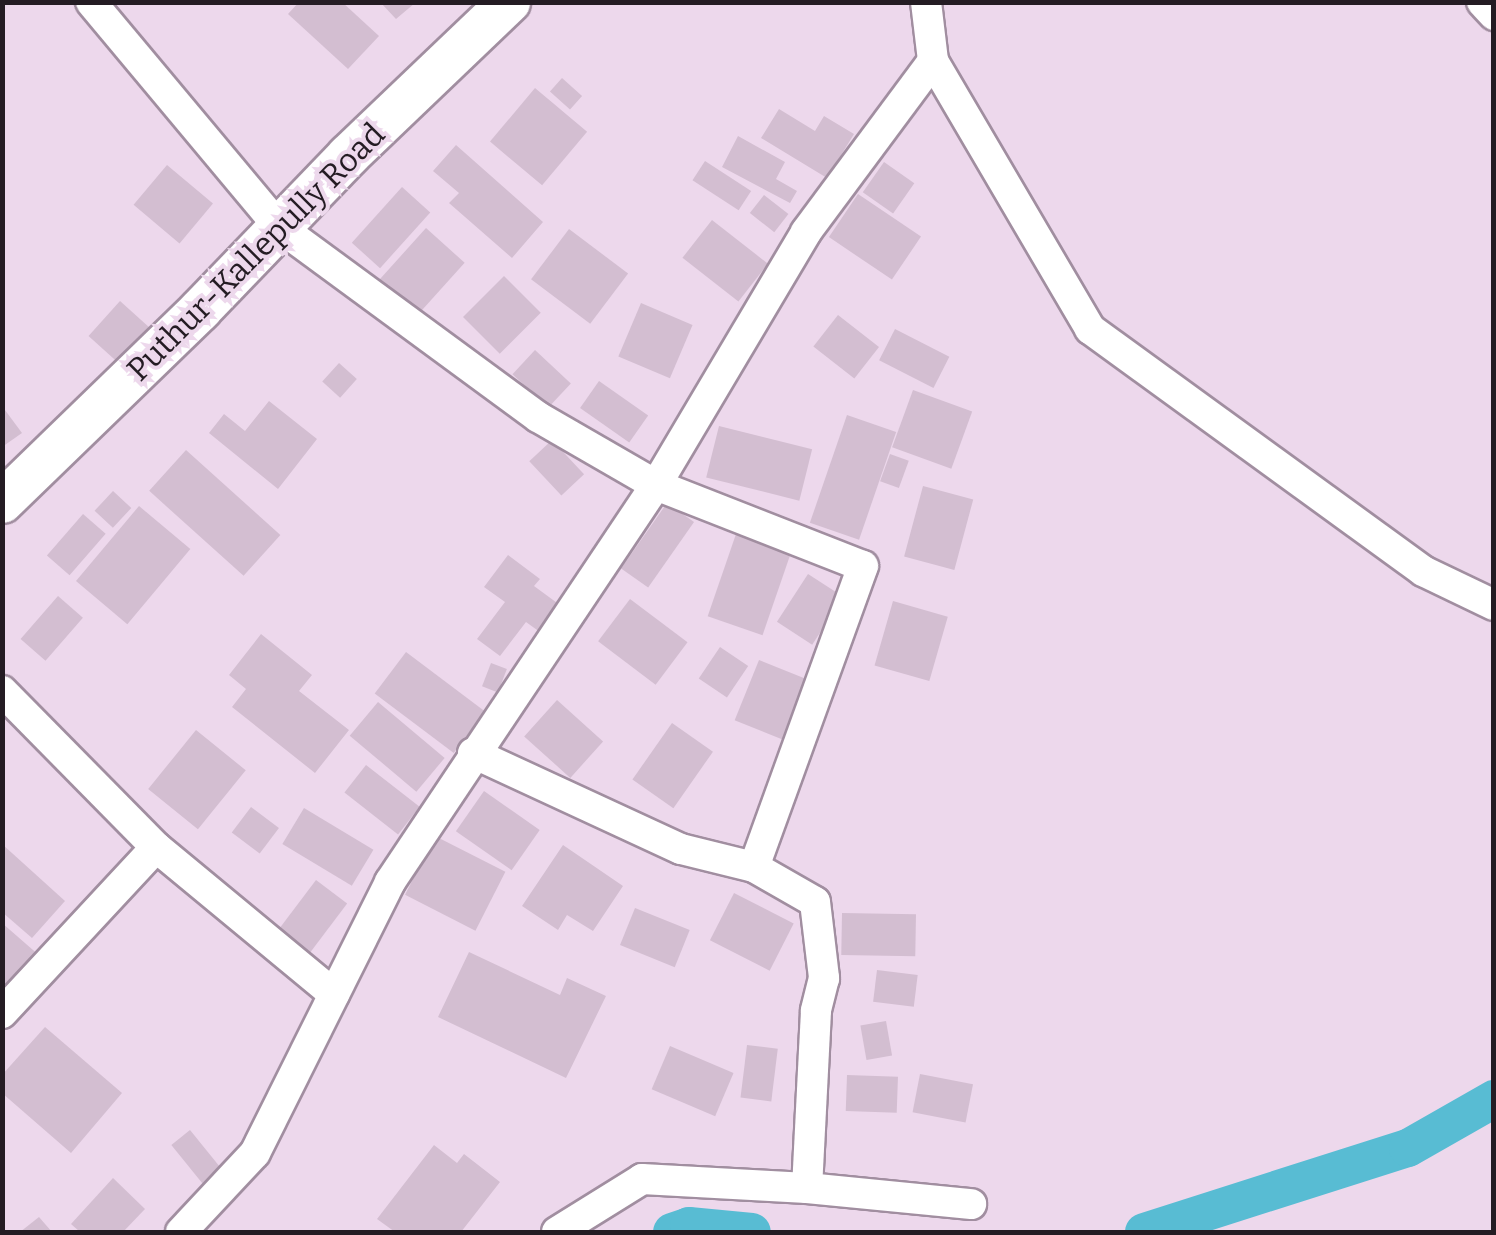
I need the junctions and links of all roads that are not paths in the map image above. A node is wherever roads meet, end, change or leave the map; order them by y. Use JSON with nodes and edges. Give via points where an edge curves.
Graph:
{"nodes":[{"id":1,"x":91,"y":2,"type":"edge"},
{"id":2,"x":926,"y":2,"type":"edge"},
{"id":3,"x":1482,"y":2,"type":"edge"},
{"id":4,"x":498,"y":7,"type":"edge"},
{"id":5,"x":1494,"y":16,"type":"edge"},
{"id":6,"x":933,"y":61,"type":"junction"},
{"id":7,"x":278,"y":226,"type":"junction"},
{"id":8,"x":656,"y":484,"type":"junction"},
{"id":9,"x":2,"y":502,"type":"edge"},
{"id":10,"x":1494,"y":605,"type":"edge"},
{"id":11,"x":2,"y":691,"type":"edge"},
{"id":12,"x":473,"y":752,"type":"junction"},
{"id":13,"x":156,"y":848,"type":"junction"},
{"id":14,"x":754,"y":867,"type":"junction"},
{"id":15,"x":334,"y":994,"type":"junction"},
{"id":16,"x":2,"y":1013,"type":"edge"},
{"id":17,"x":807,"y":1188,"type":"junction"},
{"id":18,"x":971,"y":1204,"type":"dead end"},
{"id":19,"x":182,"y":1232,"type":"edge"},
{"id":20,"x":557,"y":1232,"type":"edge"}],
"edges":[{"from":1,"to":7,"type":"street"},
{"from":2,"to":6,"type":"street"},
{"from":3,"to":5,"type":"street"},
{"from":4,"to":7,"type":"main road","name":"Puthur-Kallepully Road"},
{"from":6,"to":8,"type":"street","via":[[806,232]]},
{"from":6,"to":10,"type":"street","via":[[1090,329],[1422,571]]},
{"from":7,"to":8,"type":"street","via":[[538,418]]},
{"from":7,"to":9,"type":"main road","name":"Puthur-Kallepully Road"},
{"from":8,"to":12,"type":"street"},
{"from":8,"to":14,"type":"street","via":[[863,566]]},
{"from":11,"to":13,"type":"street"},
{"from":12,"to":14,"type":"street","via":[[681,850]]},
{"from":12,"to":15,"type":"street","via":[[390,882]]},
{"from":13,"to":15,"type":"street"},
{"from":13,"to":16,"type":"street"},
{"from":14,"to":17,"type":"street","via":[[815,902],[824,978],[816,1012]]},
{"from":15,"to":19,"type":"street","via":[[254,1153]]},
{"from":17,"to":18,"type":"street"},
{"from":17,"to":20,"type":"street","via":[[642,1179]]}]}
